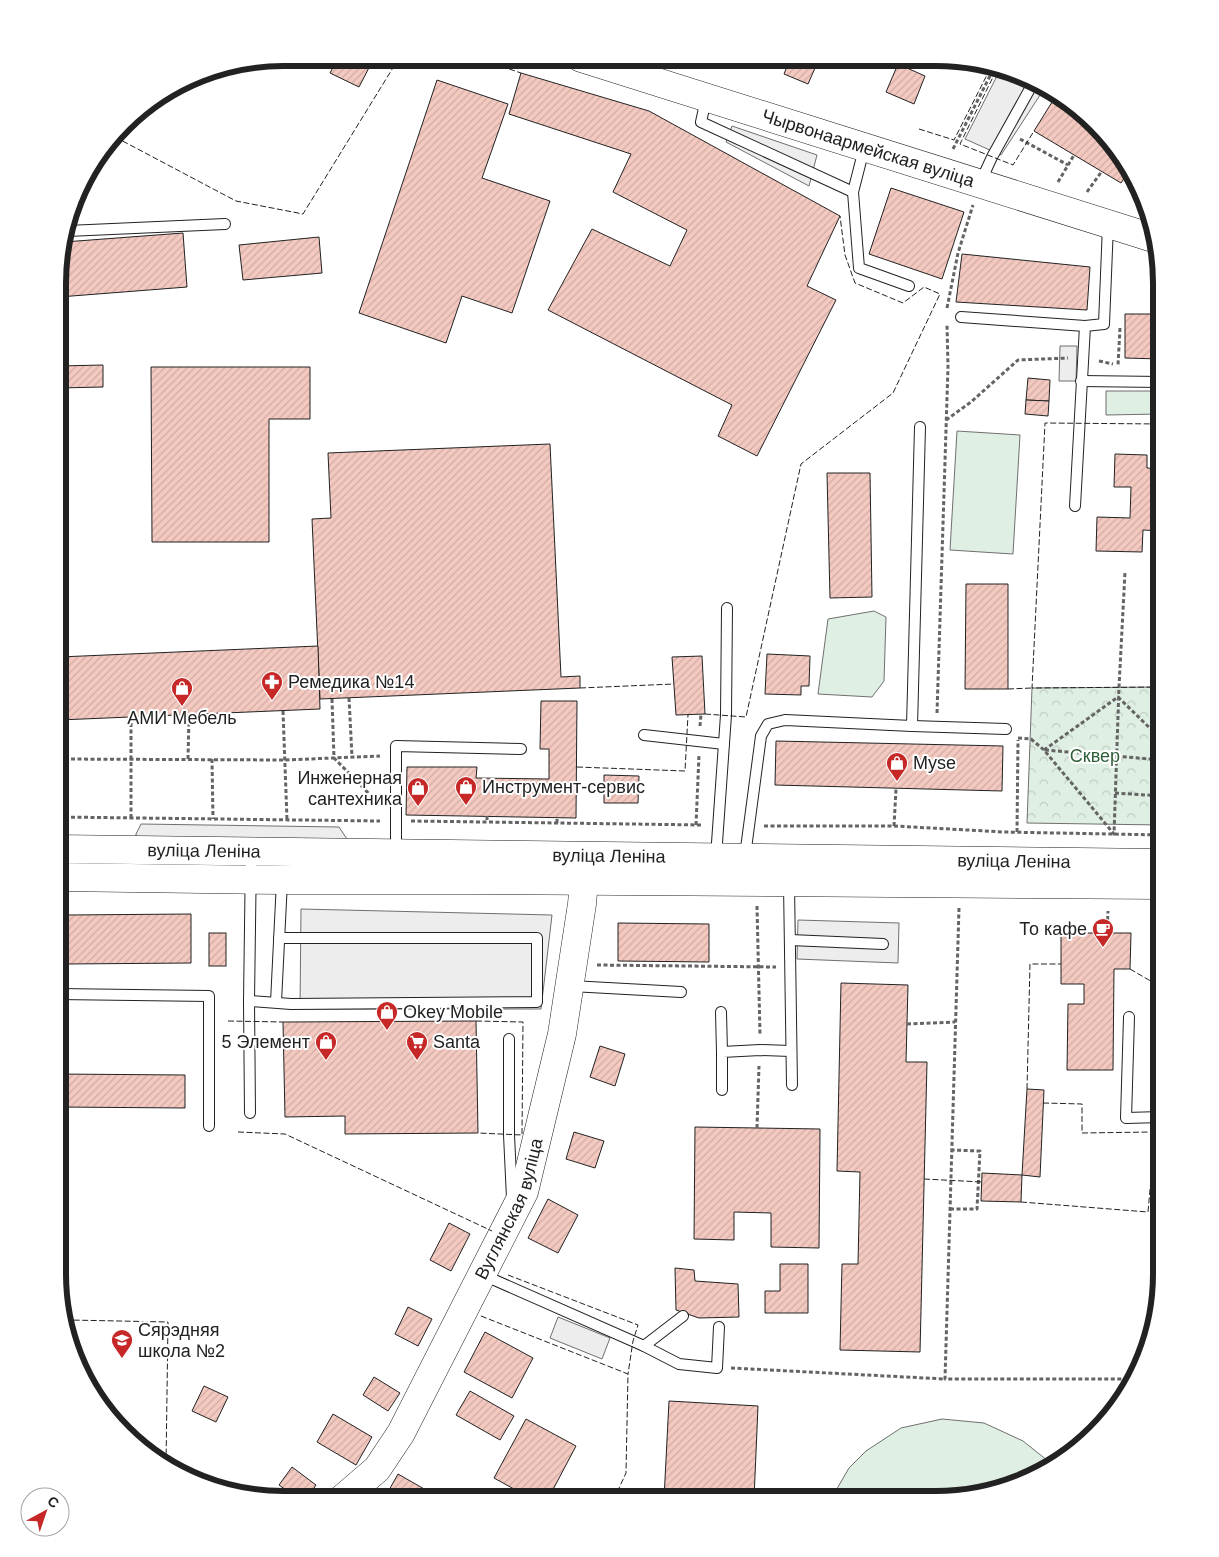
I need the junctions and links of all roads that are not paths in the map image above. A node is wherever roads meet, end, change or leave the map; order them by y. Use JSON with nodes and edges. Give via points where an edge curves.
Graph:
{"nodes":[{"id":1,"x":606,"y":66,"type":"edge"},
{"id":2,"x":1030,"y":88,"type":"edge"},
{"id":3,"x":707,"y":98,"type":"junction"},
{"id":4,"x":864,"y":148,"type":"junction"},
{"id":5,"x":980,"y":184,"type":"junction"},
{"id":6,"x":853,"y":192,"type":"junction"},
{"id":7,"x":225,"y":224,"type":"dead end"},
{"id":8,"x":1108,"y":224,"type":"junction"},
{"id":9,"x":73,"y":231,"type":"edge"},
{"id":10,"x":1148,"y":236,"type":"edge"},
{"id":11,"x":910,"y":286,"type":"dead end"},
{"id":12,"x":961,"y":317,"type":"dead end"},
{"id":13,"x":1085,"y":326,"type":"junction"},
{"id":14,"x":1081,"y":381,"type":"junction"},
{"id":15,"x":1153,"y":382,"type":"edge"},
{"id":16,"x":920,"y":427,"type":"dead end"},
{"id":17,"x":1075,"y":506,"type":"dead end"},
{"id":18,"x":728,"y":608,"type":"dead end"},
{"id":19,"x":912,"y":726,"type":"junction"},
{"id":20,"x":1006,"y":729,"type":"dead end"},
{"id":21,"x":644,"y":735,"type":"dead end"},
{"id":22,"x":724,"y":744,"type":"junction"},
{"id":23,"x":522,"y":749,"type":"dead end"},
{"id":24,"x":66,"y":849,"type":"edge"},
{"id":25,"x":251,"y":852,"type":"junction"},
{"id":26,"x":716,"y":857,"type":"junction"},
{"id":27,"x":1153,"y":863,"type":"edge"},
{"id":28,"x":395,"y":866,"type":"junction"},
{"id":29,"x":584,"y":868,"type":"junction"},
{"id":30,"x":744,"y":870,"type":"junction"},
{"id":31,"x":789,"y":870,"type":"junction"},
{"id":32,"x":66,"y":877,"type":"edge"},
{"id":33,"x":250,"y":880,"type":"junction"},
{"id":34,"x":282,"y":880,"type":"junction"},
{"id":35,"x":1153,"y":886,"type":"edge"},
{"id":36,"x":279,"y":938,"type":"junction"},
{"id":37,"x":790,"y":940,"type":"junction"},
{"id":38,"x":883,"y":944,"type":"dead end"},
{"id":39,"x":570,"y":986,"type":"junction"},
{"id":40,"x":682,"y":992,"type":"dead end"},
{"id":41,"x":66,"y":994,"type":"edge"},
{"id":42,"x":249,"y":1001,"type":"junction"},
{"id":43,"x":276,"y":1002,"type":"junction"},
{"id":44,"x":721,"y":1012,"type":"dead end"},
{"id":45,"x":1129,"y":1018,"type":"dead end"},
{"id":46,"x":509,"y":1039,"type":"dead end"},
{"id":47,"x":791,"y":1051,"type":"junction"},
{"id":48,"x":722,"y":1052,"type":"junction"},
{"id":49,"x":792,"y":1085,"type":"dead end"},
{"id":50,"x":722,"y":1090,"type":"dead end"},
{"id":51,"x":250,"y":1113,"type":"dead end"},
{"id":52,"x":1153,"y":1117,"type":"edge"},
{"id":53,"x":209,"y":1126,"type":"dead end"},
{"id":54,"x":513,"y":1214,"type":"junction"},
{"id":55,"x":482,"y":1274,"type":"junction"},
{"id":56,"x":683,"y":1316,"type":"dead end"},
{"id":57,"x":718,"y":1327,"type":"dead end"},
{"id":58,"x":644,"y":1346,"type":"junction"},
{"id":59,"x":351,"y":1491,"type":"edge"}],
"edges":[{"from":1,"to":3,"type":"main road","name":"Чырвонаармейская вуліца"},
{"from":2,"to":5,"type":"lane"},
{"from":3,"to":4,"type":"main road","name":"Чырвонаармейская вуліца"},
{"from":3,"to":6,"type":"lane","via":[[701,122]]},
{"from":4,"to":5,"type":"main road","name":"Чырвонаармейская вуліца"},
{"from":4,"to":6,"type":"lane"},
{"from":5,"to":8,"type":"main road","name":"Чырвонаармейская вуліца"},
{"from":6,"to":11,"type":"lane","via":[[859,268]]},
{"from":7,"to":9,"type":"lane"},
{"from":8,"to":10,"type":"main road","name":"Чырвонаармейская вуліца"},
{"from":8,"to":13,"type":"lane","via":[[1104,324]]},
{"from":12,"to":13,"type":"lane"},
{"from":13,"to":14,"type":"lane"},
{"from":14,"to":15,"type":"lane"},
{"from":14,"to":17,"type":"lane"},
{"from":16,"to":19,"type":"lane"},
{"from":18,"to":22,"type":"lane"},
{"from":19,"to":20,"type":"lane"},
{"from":19,"to":30,"type":"lane","via":[[785,720],[768,724],[761,736]]},
{"from":21,"to":22,"type":"lane"},
{"from":22,"to":26,"type":"lane"},
{"from":23,"to":28,"type":"lane","via":[[396,746]]},
{"from":24,"to":25,"type":"main road","name":"вуліца Леніна"},
{"from":25,"to":28,"type":"main road","name":"вуліца Леніна"},
{"from":25,"to":33,"type":"lane"},
{"from":26,"to":29,"type":"main road","name":"вуліца Леніна"},
{"from":26,"to":30,"type":"main road","name":"вуліца Леніна"},
{"from":27,"to":31,"type":"main road","name":"вуліца Леніна"},
{"from":28,"to":29,"type":"main road","name":"вуліца Леніна"},
{"from":28,"to":34,"type":"main road","name":"вуліца Леніна"},
{"from":29,"to":30,"type":"main road","name":"вуліца Леніна"},
{"from":29,"to":39,"type":"main road","name":"Вуглянская вуліца"},
{"from":30,"to":31,"type":"main road","name":"вуліца Леніна"},
{"from":31,"to":35,"type":"main road","name":"вуліца Леніна"},
{"from":31,"to":37,"type":"lane"},
{"from":32,"to":33,"type":"main road","name":"вуліца Леніна"},
{"from":33,"to":34,"type":"main road","name":"вуліца Леніна"},
{"from":33,"to":42,"type":"lane"},
{"from":34,"to":36,"type":"lane"},
{"from":36,"to":43,"type":"lane"},
{"from":36,"to":43,"type":"lane","via":[[537,938],[537,1002]]},
{"from":37,"to":38,"type":"lane"},
{"from":37,"to":47,"type":"lane"},
{"from":39,"to":40,"type":"lane"},
{"from":39,"to":54,"type":"main road","name":"Вуглянская вуліца","via":[[562,1034],[524,1192]]},
{"from":41,"to":53,"type":"lane","via":[[208,996]]},
{"from":42,"to":43,"type":"lane"},
{"from":42,"to":51,"type":"lane"},
{"from":44,"to":48,"type":"lane"},
{"from":45,"to":52,"type":"lane","via":[[1126,1118]]},
{"from":46,"to":54,"type":"lane"},
{"from":47,"to":48,"type":"lane"},
{"from":47,"to":49,"type":"lane"},
{"from":48,"to":50,"type":"lane"},
{"from":54,"to":55,"type":"main road","name":"Вуглянская вуліца"},
{"from":55,"to":58,"type":"lane"},
{"from":55,"to":59,"type":"main road","name":"Вуглянская вуліца","via":[[401,1433],[377,1469]]},
{"from":56,"to":58,"type":"lane"},
{"from":57,"to":58,"type":"lane","via":[[717,1368],[679,1364]]}]}
